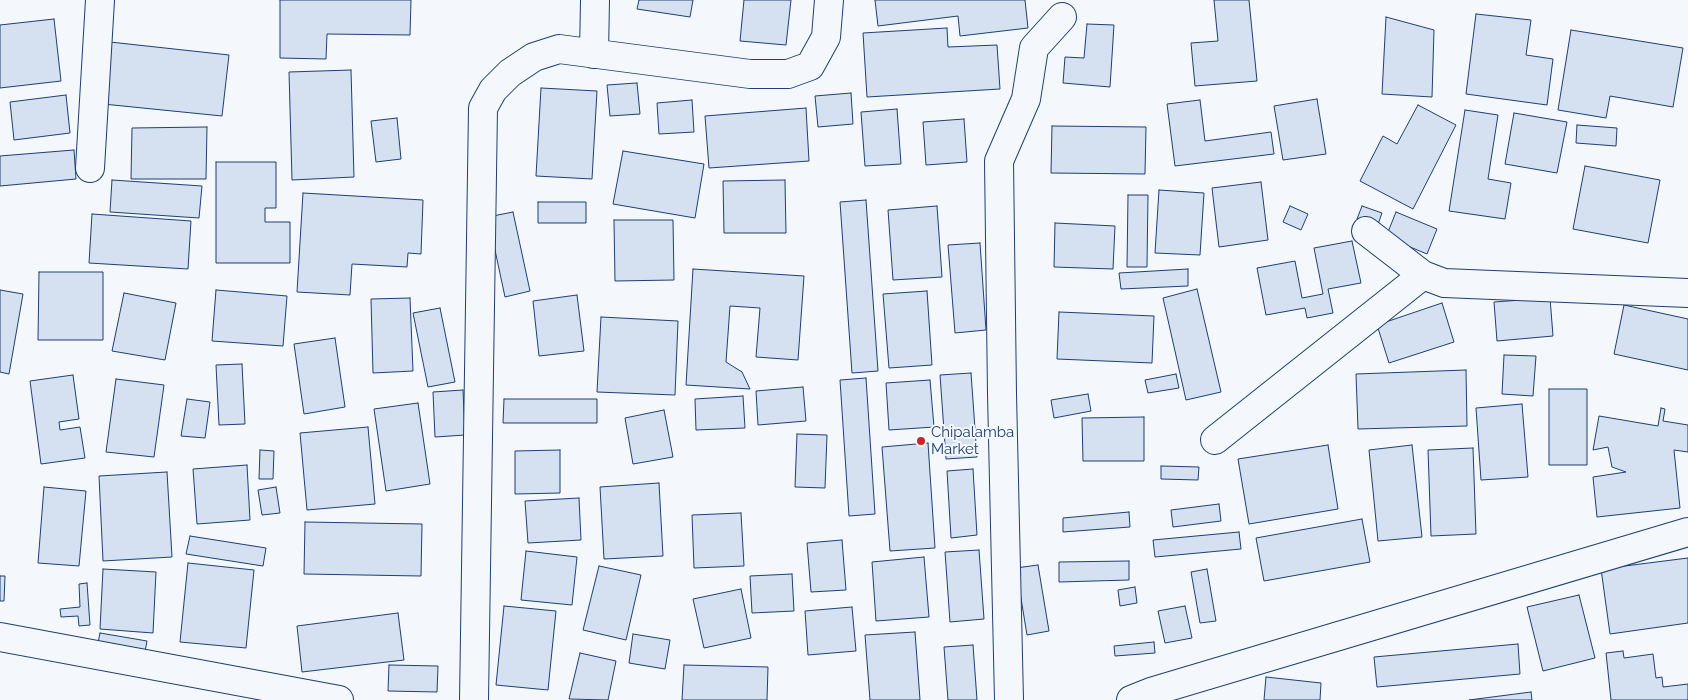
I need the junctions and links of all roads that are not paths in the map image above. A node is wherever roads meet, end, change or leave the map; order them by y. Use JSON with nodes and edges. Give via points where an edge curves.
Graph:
{"nodes":[{"id":1,"x":100,"y":0,"type":"edge"},
{"id":2,"x":595,"y":0,"type":"edge"},
{"id":3,"x":829,"y":0,"type":"edge"},
{"id":4,"x":1062,"y":17,"type":"dead end"},
{"id":5,"x":594,"y":54,"type":"junction"},
{"id":6,"x":90,"y":168,"type":"dead end"},
{"id":7,"x":1366,"y":231,"type":"dead end"},
{"id":8,"x":1423,"y":276,"type":"junction"},
{"id":9,"x":1688,"y":293,"type":"edge"},
{"id":10,"x":1215,"y":440,"type":"dead end"},
{"id":11,"x":1688,"y":532,"type":"edge"},
{"id":12,"x":0,"y":637,"type":"edge"},
{"id":13,"x":339,"y":700,"type":"edge"},
{"id":14,"x":474,"y":700,"type":"edge"},
{"id":15,"x":1009,"y":700,"type":"edge"},
{"id":16,"x":1131,"y":700,"type":"edge"}],
"edges":[{"from":1,"to":6,"type":"street"},
{"from":2,"to":5,"type":"street"},
{"from":3,"to":5,"type":"street","via":[[826,37],[810,66],[788,74],[750,74]]},
{"from":4,"to":15,"type":"street","via":[[1034,48],[1026,99],[999,161]]},
{"from":5,"to":14,"type":"street","via":[[559,49],[534,58],[510,73],[483,108]]},
{"from":7,"to":8,"type":"street"},
{"from":8,"to":9,"type":"street","via":[[1444,283]]},
{"from":8,"to":10,"type":"street"},
{"from":11,"to":16,"type":"street"},
{"from":12,"to":13,"type":"street"}]}
